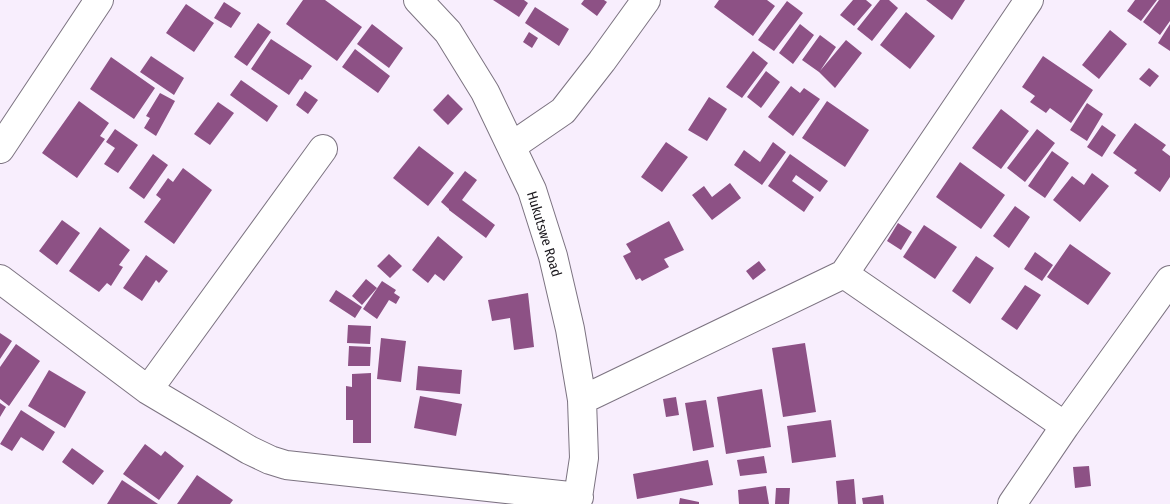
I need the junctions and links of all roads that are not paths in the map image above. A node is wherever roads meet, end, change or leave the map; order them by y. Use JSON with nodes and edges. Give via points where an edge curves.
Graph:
{"nodes":[{"id":1,"x":99,"y":0,"type":"edge"},
{"id":2,"x":418,"y":0,"type":"edge"},
{"id":3,"x":646,"y":0,"type":"edge"},
{"id":4,"x":1029,"y":0,"type":"edge"},
{"id":5,"x":512,"y":146,"type":"junction"},
{"id":6,"x":0,"y":149,"type":"edge"},
{"id":7,"x":323,"y":149,"type":"dead end"},
{"id":8,"x":844,"y":274,"type":"junction"},
{"id":9,"x":0,"y":279,"type":"edge"},
{"id":10,"x":1170,"y":280,"type":"edge"},
{"id":11,"x":148,"y":390,"type":"junction"},
{"id":12,"x":582,"y":400,"type":"junction"},
{"id":13,"x":1065,"y":426,"type":"junction"},
{"id":14,"x":578,"y":501,"type":"edge"},
{"id":15,"x":1012,"y":504,"type":"edge"}],
"edges":[{"from":1,"to":6,"type":"street"},
{"from":2,"to":5,"type":"street","name":"Hukutswe Road","via":[[448,32]]},
{"from":3,"to":5,"type":"street","via":[[563,111]]},
{"from":4,"to":8,"type":"street"},
{"from":5,"to":12,"type":"street","name":"Hukutswe Road","via":[[532,190],[553,256]]},
{"from":7,"to":11,"type":"street"},
{"from":8,"to":12,"type":"street"},
{"from":8,"to":13,"type":"street"},
{"from":9,"to":11,"type":"street"},
{"from":10,"to":13,"type":"street"},
{"from":11,"to":14,"type":"street","via":[[249,450],[286,465]]},
{"from":12,"to":14,"type":"street","name":"Hukutswe Road","via":[[584,458]]},
{"from":13,"to":15,"type":"street"}]}
